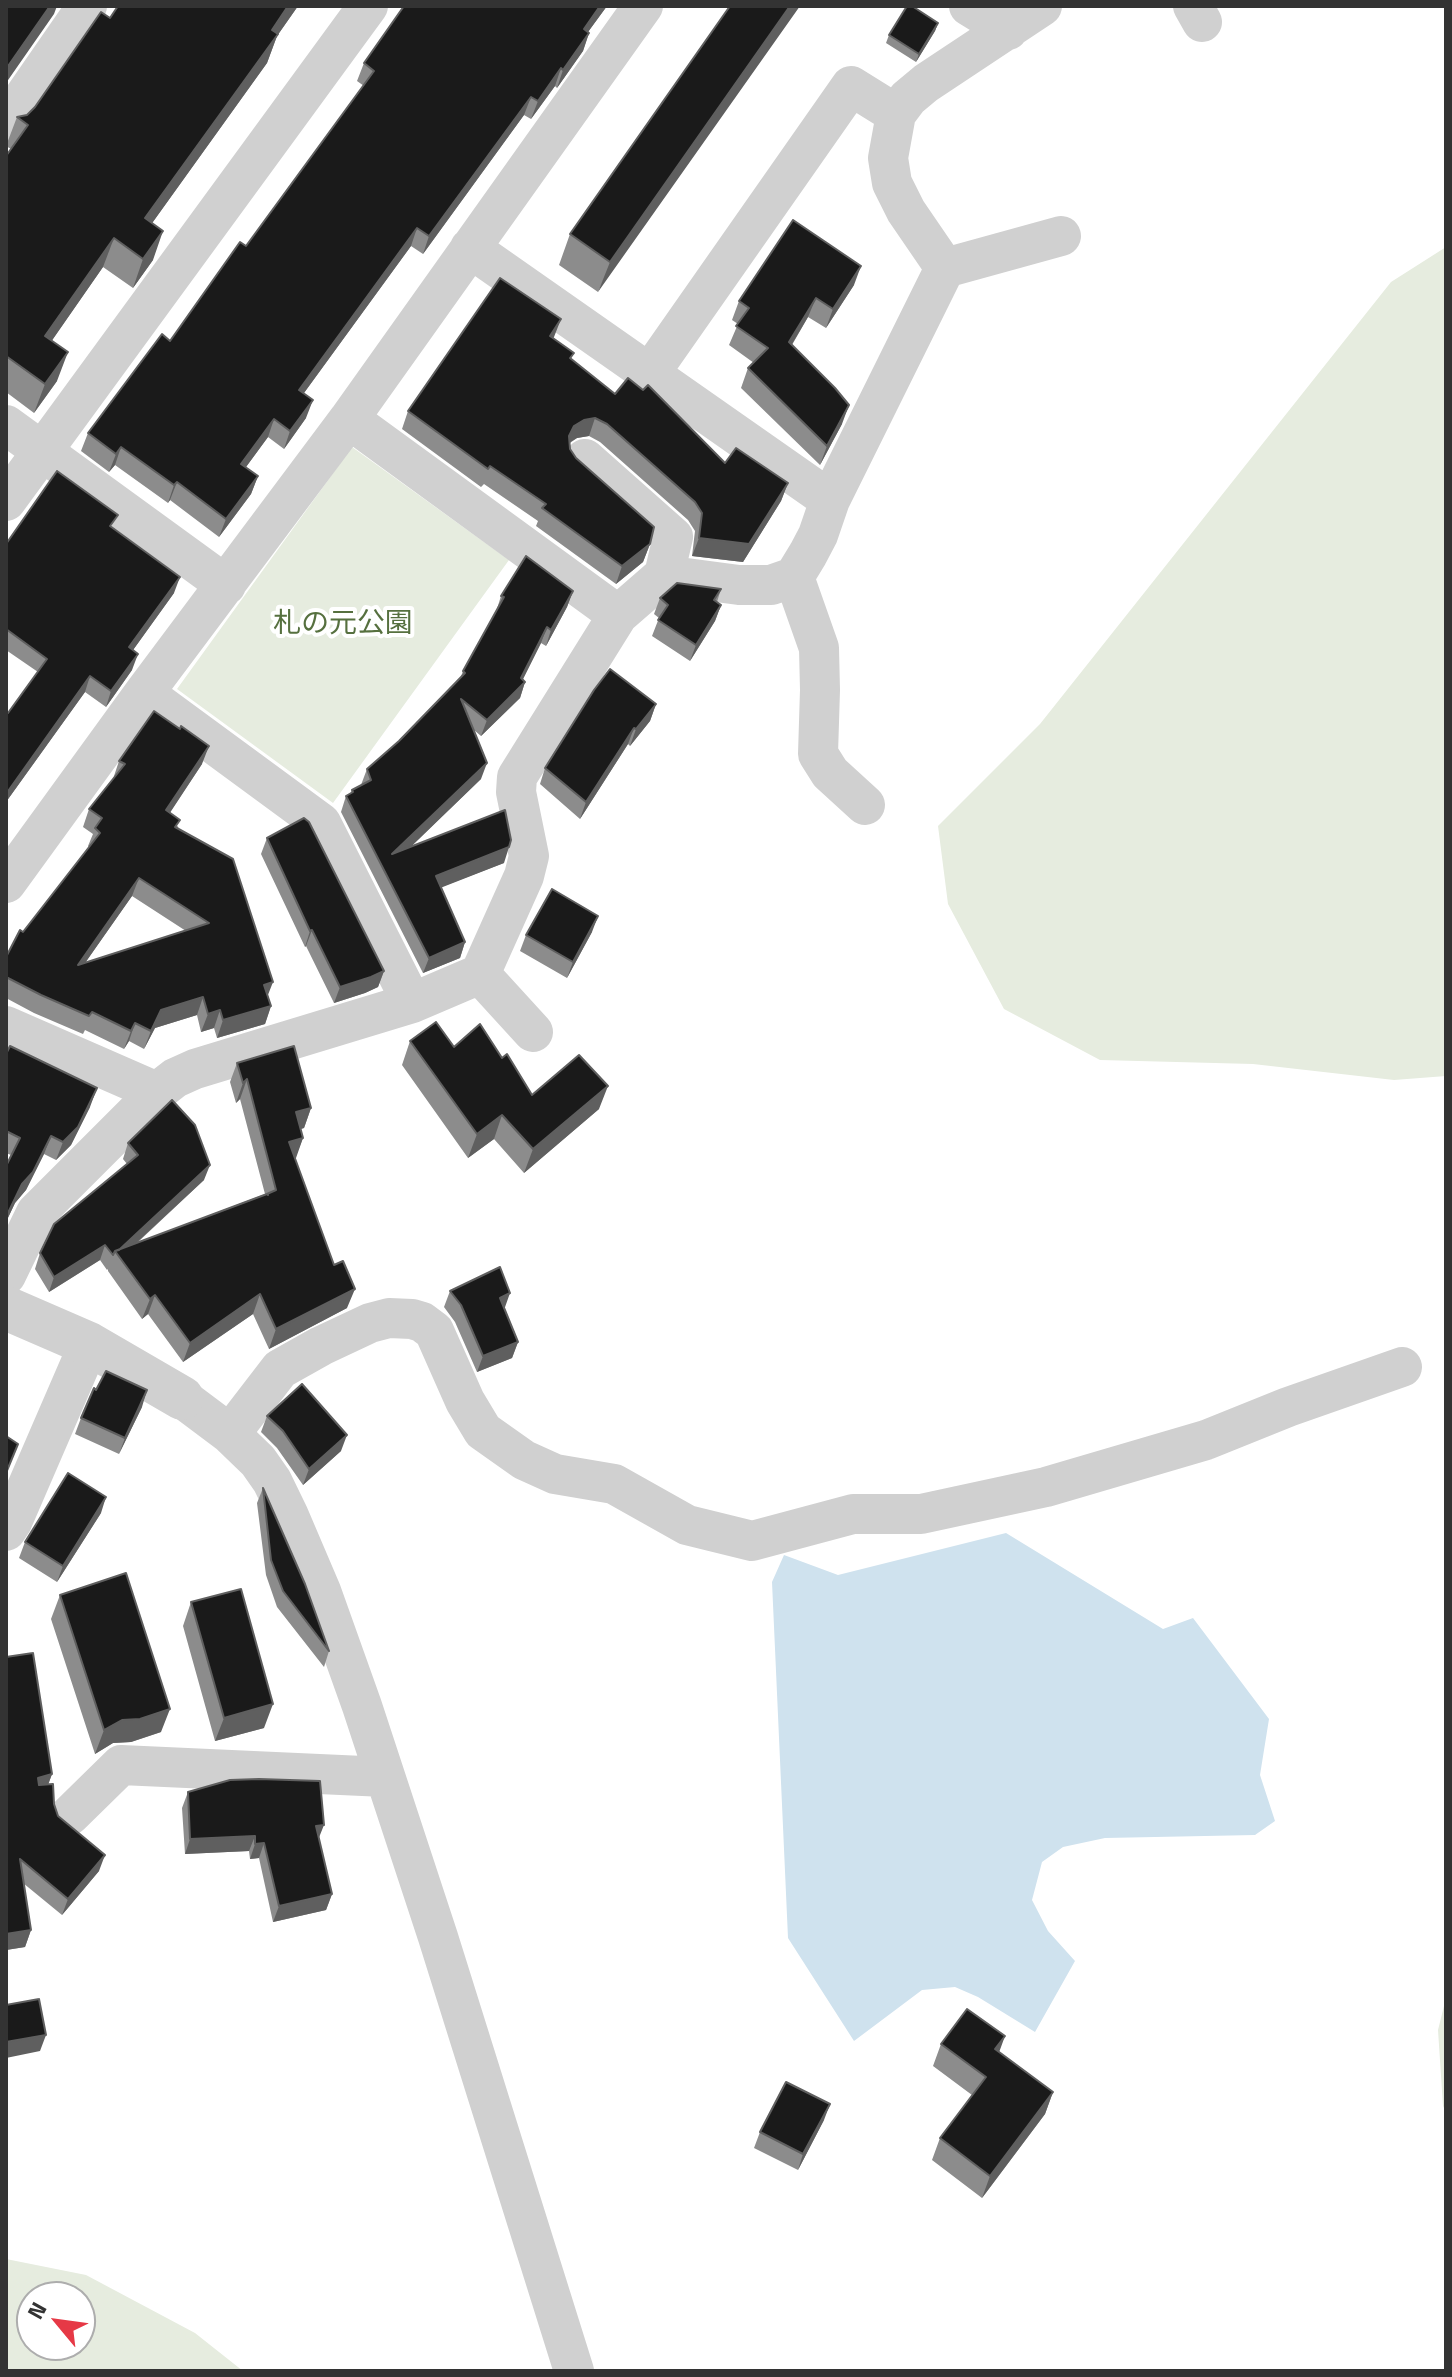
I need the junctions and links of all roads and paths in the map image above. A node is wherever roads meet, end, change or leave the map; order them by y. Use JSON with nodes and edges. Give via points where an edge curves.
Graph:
{"nodes":[{"id":1,"x":87,"y":6,"type":"edge"},
{"id":2,"x":368,"y":6,"type":"edge"},
{"id":3,"x":643,"y":6,"type":"edge"},
{"id":4,"x":969,"y":6,"type":"edge"},
{"id":5,"x":1042,"y":6,"type":"edge"},
{"id":6,"x":1008,"y":30,"type":"junction"},
{"id":7,"x":896,"y":114,"type":"junction"},
{"id":8,"x":6,"y":123,"type":"edge"},
{"id":9,"x":1061,"y":236,"type":"dead end"},
{"id":10,"x":470,"y":248,"type":"junction"},
{"id":11,"x":945,"y":268,"type":"junction"},
{"id":12,"x":650,"y":373,"type":"junction"},
{"id":13,"x":349,"y":419,"type":"junction"},
{"id":14,"x":6,"y":425,"type":"edge"},
{"id":15,"x":41,"y":451,"type":"junction"},
{"id":16,"x":585,"y":459,"type":"dead end"},
{"id":17,"x":830,"y":500,"type":"junction"},
{"id":18,"x":6,"y":501,"type":"edge"},
{"id":19,"x":664,"y":575,"type":"junction"},
{"id":20,"x":794,"y":577,"type":"junction"},
{"id":21,"x":226,"y":585,"type":"junction"},
{"id":22,"x":618,"y":615,"type":"junction"},
{"id":23,"x":144,"y":693,"type":"junction"},
{"id":24,"x":865,"y":805,"type":"dead end"},
{"id":25,"x":6,"y":883,"type":"edge"},
{"id":26,"x":480,"y":974,"type":"junction"},
{"id":27,"x":412,"y":1003,"type":"junction"},
{"id":28,"x":6,"y":1026,"type":"edge"},
{"id":29,"x":533,"y":1032,"type":"dead end"},
{"id":30,"x":157,"y":1092,"type":"junction"},
{"id":31,"x":6,"y":1275,"type":"edge"},
{"id":32,"x":6,"y":1308,"type":"edge"},
{"id":33,"x":89,"y":1344,"type":"junction"},
{"id":34,"x":1402,"y":1367,"type":"dead end"},
{"id":35,"x":182,"y":1398,"type":"joint"},
{"id":36,"x":230,"y":1434,"type":"junction"},
{"id":37,"x":6,"y":1531,"type":"edge"},
{"id":38,"x":385,"y":1777,"type":"junction"},
{"id":39,"x":70,"y":1815,"type":"dead end"},
{"id":40,"x":574,"y":2371,"type":"edge"}],
"edges":[{"from":1,"to":8,"type":"street"},
{"from":2,"to":15,"type":"street"},
{"from":3,"to":10,"type":"street"},
{"from":4,"to":6,"type":"street"},
{"from":5,"to":6,"type":"street"},
{"from":6,"to":7,"type":"street","via":[[926,83]]},
{"from":7,"to":11,"type":"street","via":[[888,158],[892,183]]},
{"from":7,"to":12,"type":"street","via":[[851,86]]},
{"from":9,"to":11,"type":"street"},
{"from":10,"to":12,"type":"street"},
{"from":10,"to":13,"type":"street"},
{"from":11,"to":17,"type":"street"},
{"from":12,"to":17,"type":"street"},
{"from":13,"to":21,"type":"street"},
{"from":13,"to":22,"type":"street"},
{"from":14,"to":15,"type":"street"},
{"from":15,"to":18,"type":"street"},
{"from":15,"to":21,"type":"street"},
{"from":16,"to":19,"type":"street","via":[[673,537]]},
{"from":17,"to":20,"type":"street"},
{"from":19,"to":20,"type":"street","via":[[739,585],[771,585]]},
{"from":19,"to":22,"type":"street"},
{"from":20,"to":24,"type":"street","via":[[819,648],[818,754],[830,773]]},
{"from":21,"to":23,"type":"street"},
{"from":22,"to":26,"type":"street","via":[[517,777],[529,856]]},
{"from":23,"to":25,"type":"street"},
{"from":23,"to":27,"type":"street","via":[[321,823]]},
{"from":26,"to":27,"type":"street"},
{"from":26,"to":29,"type":"street"},
{"from":27,"to":30,"type":"street","via":[[195,1069]]},
{"from":28,"to":30,"type":"street"},
{"from":30,"to":31,"type":"street","via":[[36,1213]]},
{"from":32,"to":33,"type":"street"},
{"from":33,"to":35,"type":"street"},
{"from":33,"to":37,"type":"street"},
{"from":34,"to":36,"type":"street","via":[[1206,1440],[1046,1487],[921,1514],[853,1514],[752,1541],[687,1525],[614,1484],[555,1474],[524,1460],[483,1431],[434,1331],[412,1319],[370,1323],[280,1369]]},
{"from":35,"to":36,"type":"street"},
{"from":36,"to":38,"type":"street","via":[[258,1461],[289,1516],[321,1591]]},
{"from":38,"to":39,"type":"street","via":[[121,1765]]},
{"from":38,"to":40,"type":"street"}]}
